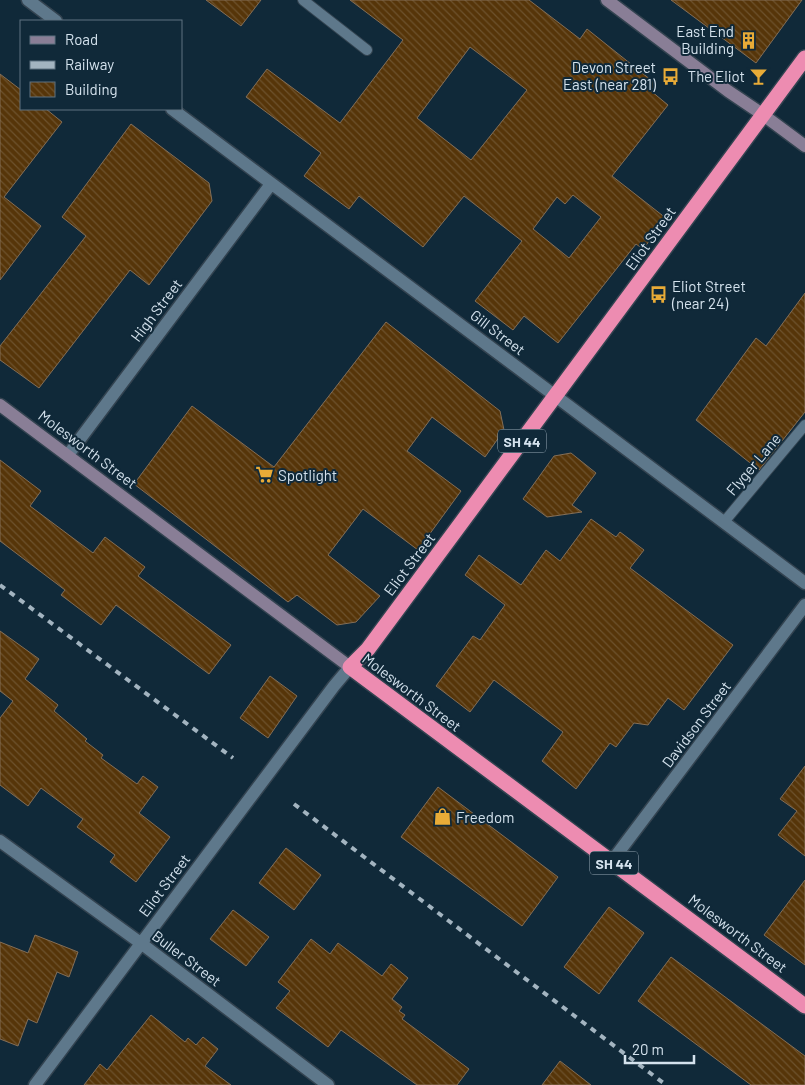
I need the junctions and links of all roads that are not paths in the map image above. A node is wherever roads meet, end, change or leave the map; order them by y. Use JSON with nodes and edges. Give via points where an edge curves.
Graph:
{"nodes":[{"id":1,"x":303,"y":0,"type":"edge"},
{"id":2,"x":607,"y":0,"type":"edge"},
{"id":3,"x":31,"y":1,"type":"edge"},
{"id":4,"x":55,"y":20,"type":"edge"},
{"id":5,"x":367,"y":50,"type":"dead end"},
{"id":6,"x":805,"y":58,"type":"edge"},
{"id":7,"x":173,"y":110,"type":"edge"},
{"id":8,"x":762,"y":114,"type":"junction"},
{"id":9,"x":805,"y":146,"type":"edge"},
{"id":10,"x":270,"y":184,"type":"junction"},
{"id":11,"x":556,"y":395,"type":"junction"},
{"id":12,"x":0,"y":405,"type":"edge"},
{"id":13,"x":805,"y":425,"type":"edge"},
{"id":14,"x":68,"y":455,"type":"junction"},
{"id":15,"x":724,"y":522,"type":"junction"},
{"id":16,"x":805,"y":583,"type":"edge"},
{"id":17,"x":805,"y":606,"type":"edge"},
{"id":18,"x":350,"y":667,"type":"junction"},
{"id":19,"x":0,"y":841,"type":"edge"},
{"id":20,"x":612,"y":861,"type":"junction"},
{"id":21,"x":142,"y":944,"type":"junction"},
{"id":22,"x":805,"y":1006,"type":"edge"},
{"id":23,"x":35,"y":1085,"type":"edge"},
{"id":24,"x":328,"y":1085,"type":"edge"}],
"edges":[{"from":1,"to":5,"type":"lane"},
{"from":2,"to":8,"type":"main road"},
{"from":3,"to":4,"type":"street"},
{"from":6,"to":8,"type":"highway","name":"Eliot Street","number":"SH 44"},
{"from":7,"to":10,"type":"street","name":"Gill Street"},
{"from":8,"to":9,"type":"main road"},
{"from":8,"to":11,"type":"highway","name":"Eliot Street","number":"SH 44"},
{"from":10,"to":11,"type":"street","name":"Gill Street"},
{"from":10,"to":14,"type":"street","name":"High Street"},
{"from":11,"to":15,"type":"street","name":"Gill Street"},
{"from":11,"to":18,"type":"highway","name":"Eliot Street","number":"SH 44","via":[[368,649]]},
{"from":12,"to":14,"type":"main road","name":"Molesworth Street"},
{"from":13,"to":15,"type":"lane","name":"Flyger Lane"},
{"from":14,"to":18,"type":"main road","name":"Molesworth Street"},
{"from":15,"to":16,"type":"street","name":"Gill Street"},
{"from":17,"to":20,"type":"street","name":"Davidson Street"},
{"from":18,"to":20,"type":"highway","name":"Molesworth Street","number":"SH 44"},
{"from":18,"to":21,"type":"street","name":"Eliot Street"},
{"from":19,"to":21,"type":"street","name":"Buller Street"},
{"from":20,"to":22,"type":"highway","name":"Molesworth Street","number":"SH 44"},
{"from":21,"to":23,"type":"street","name":"Eliot Street"},
{"from":21,"to":24,"type":"street","name":"Buller Street"}]}
